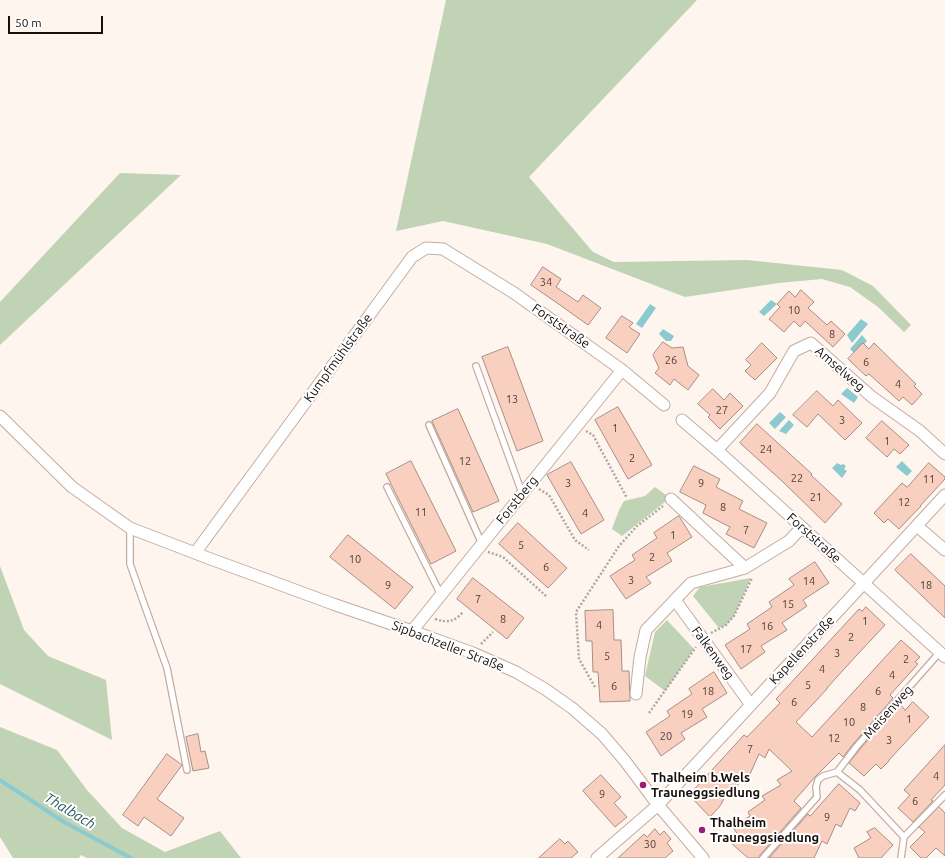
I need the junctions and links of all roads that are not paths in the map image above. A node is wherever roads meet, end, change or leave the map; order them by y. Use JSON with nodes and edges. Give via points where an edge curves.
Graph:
{"nodes":[{"id":1,"x":514,"y":293,"type":"joint"},
{"id":2,"x":476,"y":366,"type":"dead end"},
{"id":3,"x":622,"y":370,"type":"junction"},
{"id":4,"x":664,"y":405,"type":"dead end"},
{"id":5,"x":0,"y":416,"type":"edge"},
{"id":6,"x":682,"y":420,"type":"dead end"},
{"id":7,"x":429,"y":425,"type":"dead end"},
{"id":8,"x":717,"y":450,"type":"junction"},
{"id":9,"x":945,"y":454,"type":"edge"},
{"id":10,"x":388,"y":487,"type":"dead end"},
{"id":11,"x":522,"y":494,"type":"junction"},
{"id":12,"x":945,"y":495,"type":"edge"},
{"id":13,"x":671,"y":499,"type":"road end"},
{"id":14,"x":917,"y":526,"type":"junction"},
{"id":15,"x":802,"y":527,"type":"junction"},
{"id":16,"x":130,"y":528,"type":"junction"},
{"id":17,"x":480,"y":546,"type":"junction"},
{"id":18,"x":945,"y":550,"type":"edge"},
{"id":19,"x":195,"y":553,"type":"junction"},
{"id":20,"x":745,"y":568,"type":"junction"},
{"id":21,"x":864,"y":583,"type":"junction"},
{"id":22,"x":442,"y":595,"type":"junction"},
{"id":23,"x":675,"y":600,"type":"junction"},
{"id":24,"x":412,"y":631,"type":"junction"},
{"id":25,"x":943,"y":655,"type":"edge"},
{"id":26,"x":636,"y":694,"type":"dead end"},
{"id":27,"x":751,"y":705,"type":"junction"},
{"id":28,"x":187,"y":770,"type":"dead end"},
{"id":29,"x":837,"y":772,"type":"junction"},
{"id":30,"x":945,"y":795,"type":"edge"},
{"id":31,"x":658,"y":805,"type":"junction"},
{"id":32,"x":904,"y":838,"type":"junction"},
{"id":33,"x":597,"y":858,"type":"edge"},
{"id":34,"x":703,"y":858,"type":"edge"},
{"id":35,"x":763,"y":858,"type":"edge"},
{"id":36,"x":901,"y":858,"type":"edge"}],
"edges":[{"from":1,"to":3,"type":"street","name":"Forststraße"},
{"from":1,"to":19,"type":"street","name":"Kumpfmühlstraße","via":[[443,249],[426,248],[412,257]]},
{"from":2,"to":11,"type":"lane"},
{"from":3,"to":4,"type":"street","name":"Forststraße"},
{"from":3,"to":11,"type":"street","name":"Forstberg"},
{"from":5,"to":16,"type":"street","name":"Sipbachzeller Straße","via":[[72,487]]},
{"from":6,"to":8,"type":"street","name":"Forststraße"},
{"from":7,"to":17,"type":"lane"},
{"from":8,"to":9,"type":"street","name":"Amselweg","via":[[770,393],[794,351],[810,343],[872,397],[920,431]]},
{"from":8,"to":15,"type":"street","name":"Forststraße"},
{"from":10,"to":22,"type":"lane"},
{"from":11,"to":17,"type":"street","name":"Forstberg"},
{"from":12,"to":14,"type":"street","name":"Kapellenstraße"},
{"from":13,"to":20,"type":"street"},
{"from":14,"to":18,"type":"street"},
{"from":14,"to":21,"type":"street","name":"Kapellenstraße"},
{"from":15,"to":20,"type":"street","via":[[789,541]]},
{"from":15,"to":21,"type":"street","name":"Forststraße"},
{"from":16,"to":19,"type":"street","name":"Sipbachzeller Straße"},
{"from":16,"to":28,"type":"lane","via":[[130,564],[168,668]]},
{"from":17,"to":22,"type":"street","name":"Forstberg"},
{"from":19,"to":24,"type":"street","name":"Sipbachzeller Straße"},
{"from":20,"to":23,"type":"street","via":[[691,583]]},
{"from":21,"to":25,"type":"street","name":"Forststraße"},
{"from":21,"to":27,"type":"street","name":"Kapellenstraße"},
{"from":22,"to":24,"type":"street","name":"Forstberg"},
{"from":23,"to":26,"type":"street","via":[[646,630]]},
{"from":23,"to":27,"type":"street","name":"Falkenweg"},
{"from":24,"to":31,"type":"street","name":"Sipbachzeller Straße","via":[[522,675],[572,708],[602,734]]},
{"from":25,"to":29,"type":"lane","name":"Meisenweg","via":[[857,746]]},
{"from":27,"to":31,"type":"street","name":"Kapellenstraße"},
{"from":29,"to":32,"type":"lane","via":[[860,790]]},
{"from":29,"to":35,"type":"lane","via":[[818,780],[816,797]]},
{"from":30,"to":32,"type":"lane"},
{"from":31,"to":33,"type":"street","name":"Kapellenstraße"},
{"from":31,"to":34,"type":"street","name":"Sipbachzeller Straße"},
{"from":32,"to":36,"type":"lane"}]}
